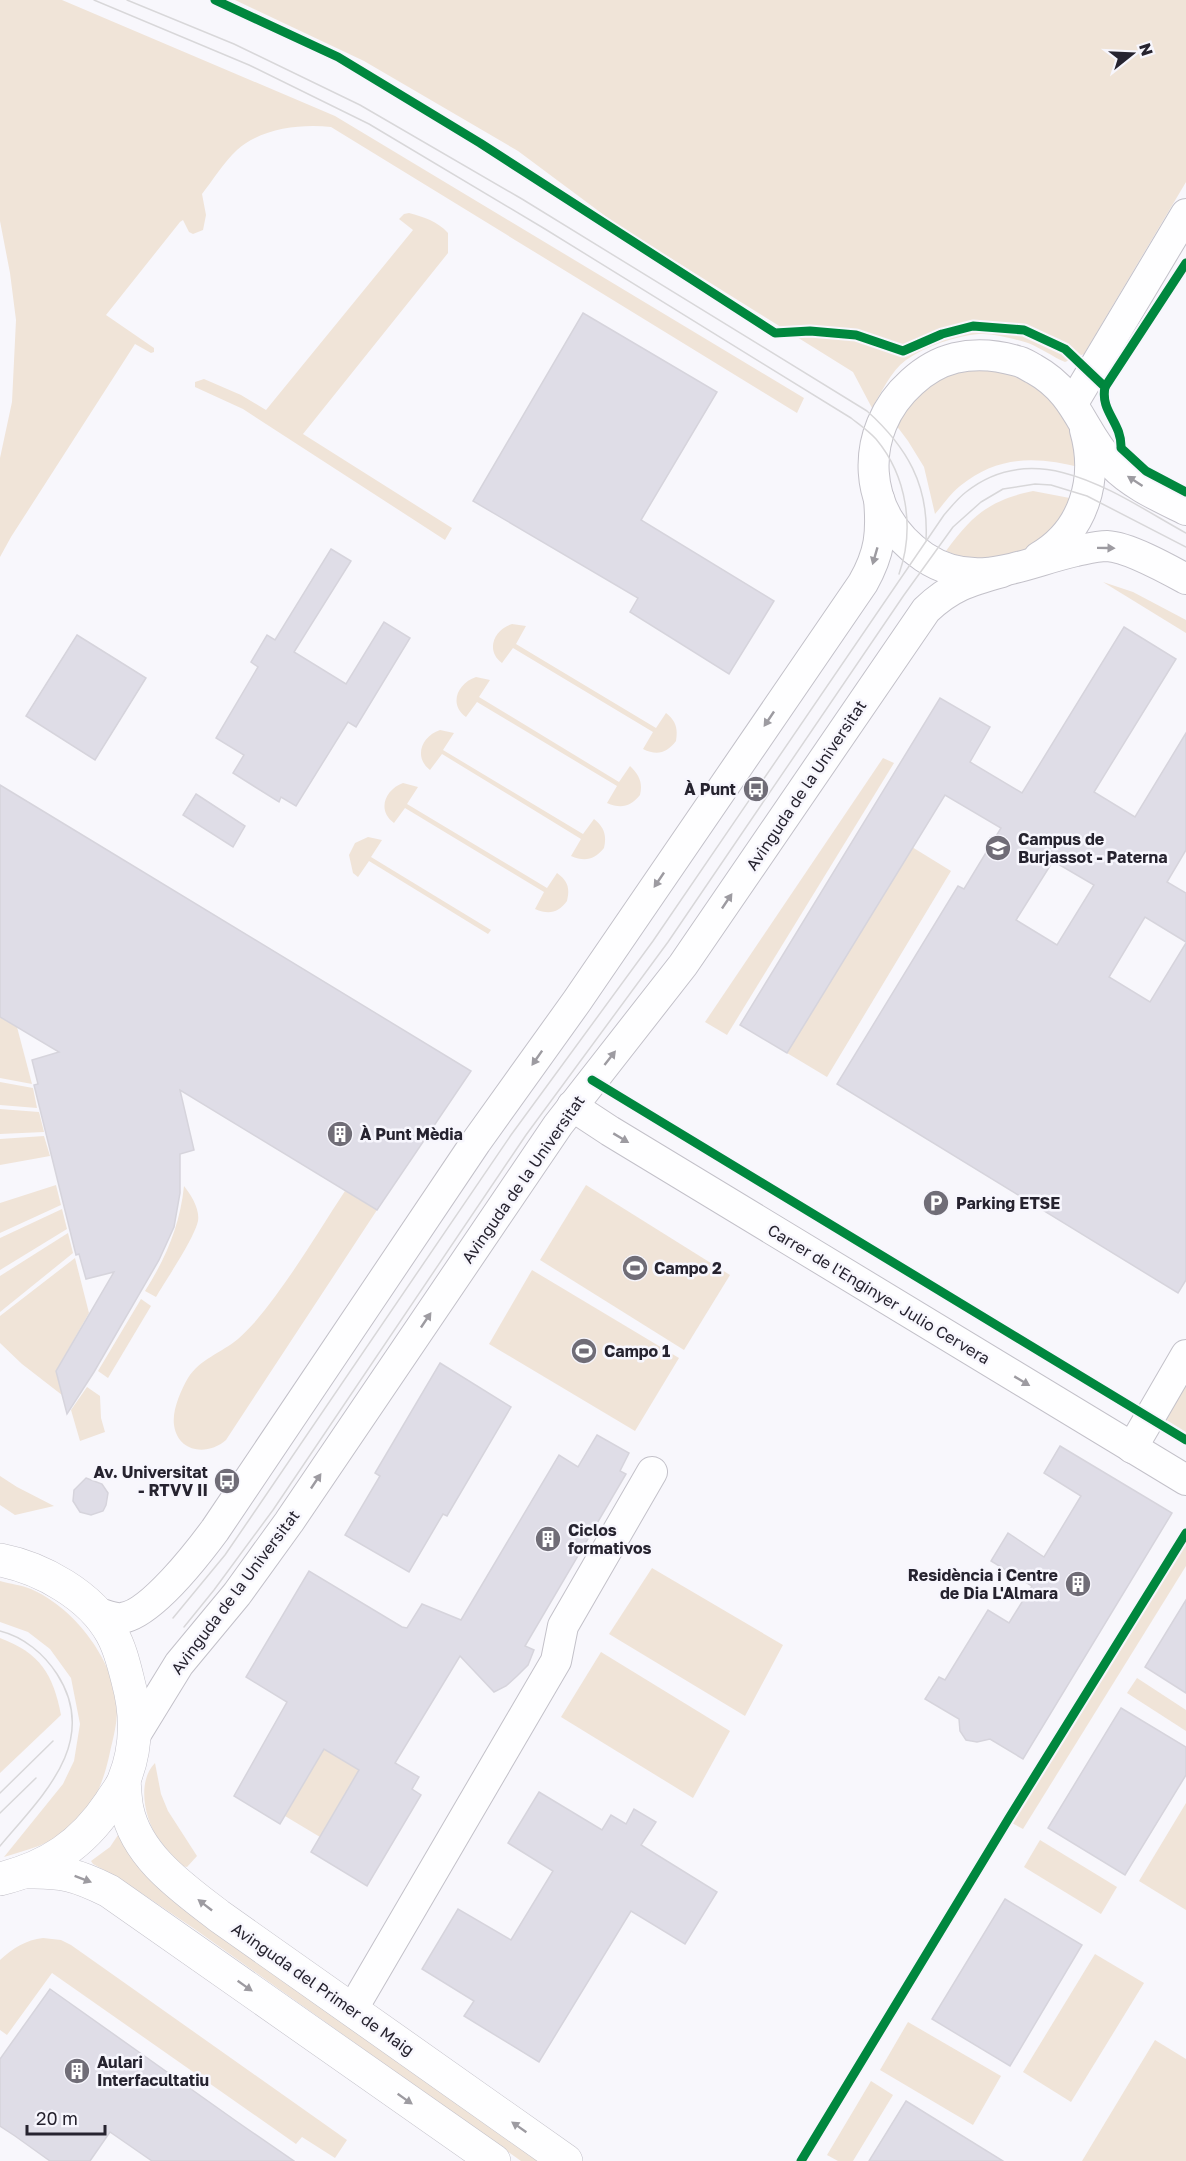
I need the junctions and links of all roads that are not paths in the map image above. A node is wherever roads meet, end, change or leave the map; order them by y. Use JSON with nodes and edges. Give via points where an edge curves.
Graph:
{"nodes":[{"id":1,"x":1186,"y":214,"type":"edge"},
{"id":2,"x":1078,"y":411,"type":"junction"},
{"id":3,"x":879,"y":499,"type":"junction"},
{"id":4,"x":1186,"y":510,"type":"edge"},
{"id":5,"x":1016,"y":568,"type":"junction"},
{"id":6,"x":1186,"y":579,"type":"edge"},
{"id":7,"x":572,"y":1106,"type":"junction"},
{"id":8,"x":1186,"y":1355,"type":"edge"},
{"id":9,"x":1132,"y":1448,"type":"junction"},
{"id":10,"x":652,"y":1472,"type":"dead end"},
{"id":11,"x":1186,"y":1480,"type":"edge"},
{"id":12,"x":5,"y":1560,"type":"edge"},
{"id":13,"x":96,"y":1612,"type":"junction"},
{"id":14,"x":136,"y":1734,"type":"junction"},
{"id":15,"x":124,"y":1781,"type":"junction"},
{"id":16,"x":9,"y":1880,"type":"edge"},
{"id":17,"x":352,"y":2010,"type":"junction"},
{"id":18,"x":494,"y":2161,"type":"edge"},
{"id":19,"x":566,"y":2161,"type":"edge"}],
"edges":[{"from":1,"to":2,"type":"street"},
{"from":2,"to":3,"type":"street","via":[[1050,378],[1020,361],[988,355],[954,358],[923,372],[898,394],[881,423],[873,470]]},
{"from":4,"to":2,"type":"street","one_way":true,"via":[[1113,465]]},
{"from":2,"to":5,"type":"street","via":[[1091,450],[1085,501],[1072,528],[1054,549]]},
{"from":3,"to":5,"type":"street","via":[[890,525],[929,560],[973,574]]},
{"from":3,"to":13,"type":"street","one_way":true,"via":[[880,541],[863,584],[476,1142],[215,1530],[185,1569],[136,1612],[120,1619]]},
{"from":5,"to":6,"type":"street","one_way":true,"via":[[1107,546],[1124,549]]},
{"from":7,"to":5,"type":"street","name":"Avinguda de la Universitat","one_way":true,"via":[[688,958],[926,610],[958,585]]},
{"from":7,"to":9,"type":"street","name":"Carrer de l'Enginyer Julio Cervera","one_way":true},
{"from":14,"to":7,"type":"street","name":"Avinguda de la Universitat","one_way":true,"via":[[179,1664],[289,1522]]},
{"from":8,"to":9,"type":"street"},
{"from":9,"to":11,"type":"street","name":"Carrer de l'Enginyer Julio Cervera"},
{"from":10,"to":17,"type":"street","via":[[563,1626],[556,1661]]},
{"from":12,"to":13,"type":"main road","via":[[51,1577]]},
{"from":13,"to":14,"type":"main road","via":[[122,1658],[132,1695]]},
{"from":14,"to":15,"type":"main road"},
{"from":15,"to":16,"type":"main road","via":[[97,1822],[65,1853]]},
{"from":17,"to":15,"type":"main road","name":"Avinguda del Primer de Maig","one_way":true,"via":[[167,1875],[135,1832],[127,1810]]},
{"from":16,"to":18,"type":"main road","one_way":true,"via":[[68,1874],[109,1891]]},
{"from":19,"to":17,"type":"main road","name":"Avinguda del Primer de Maig","one_way":true}]}
